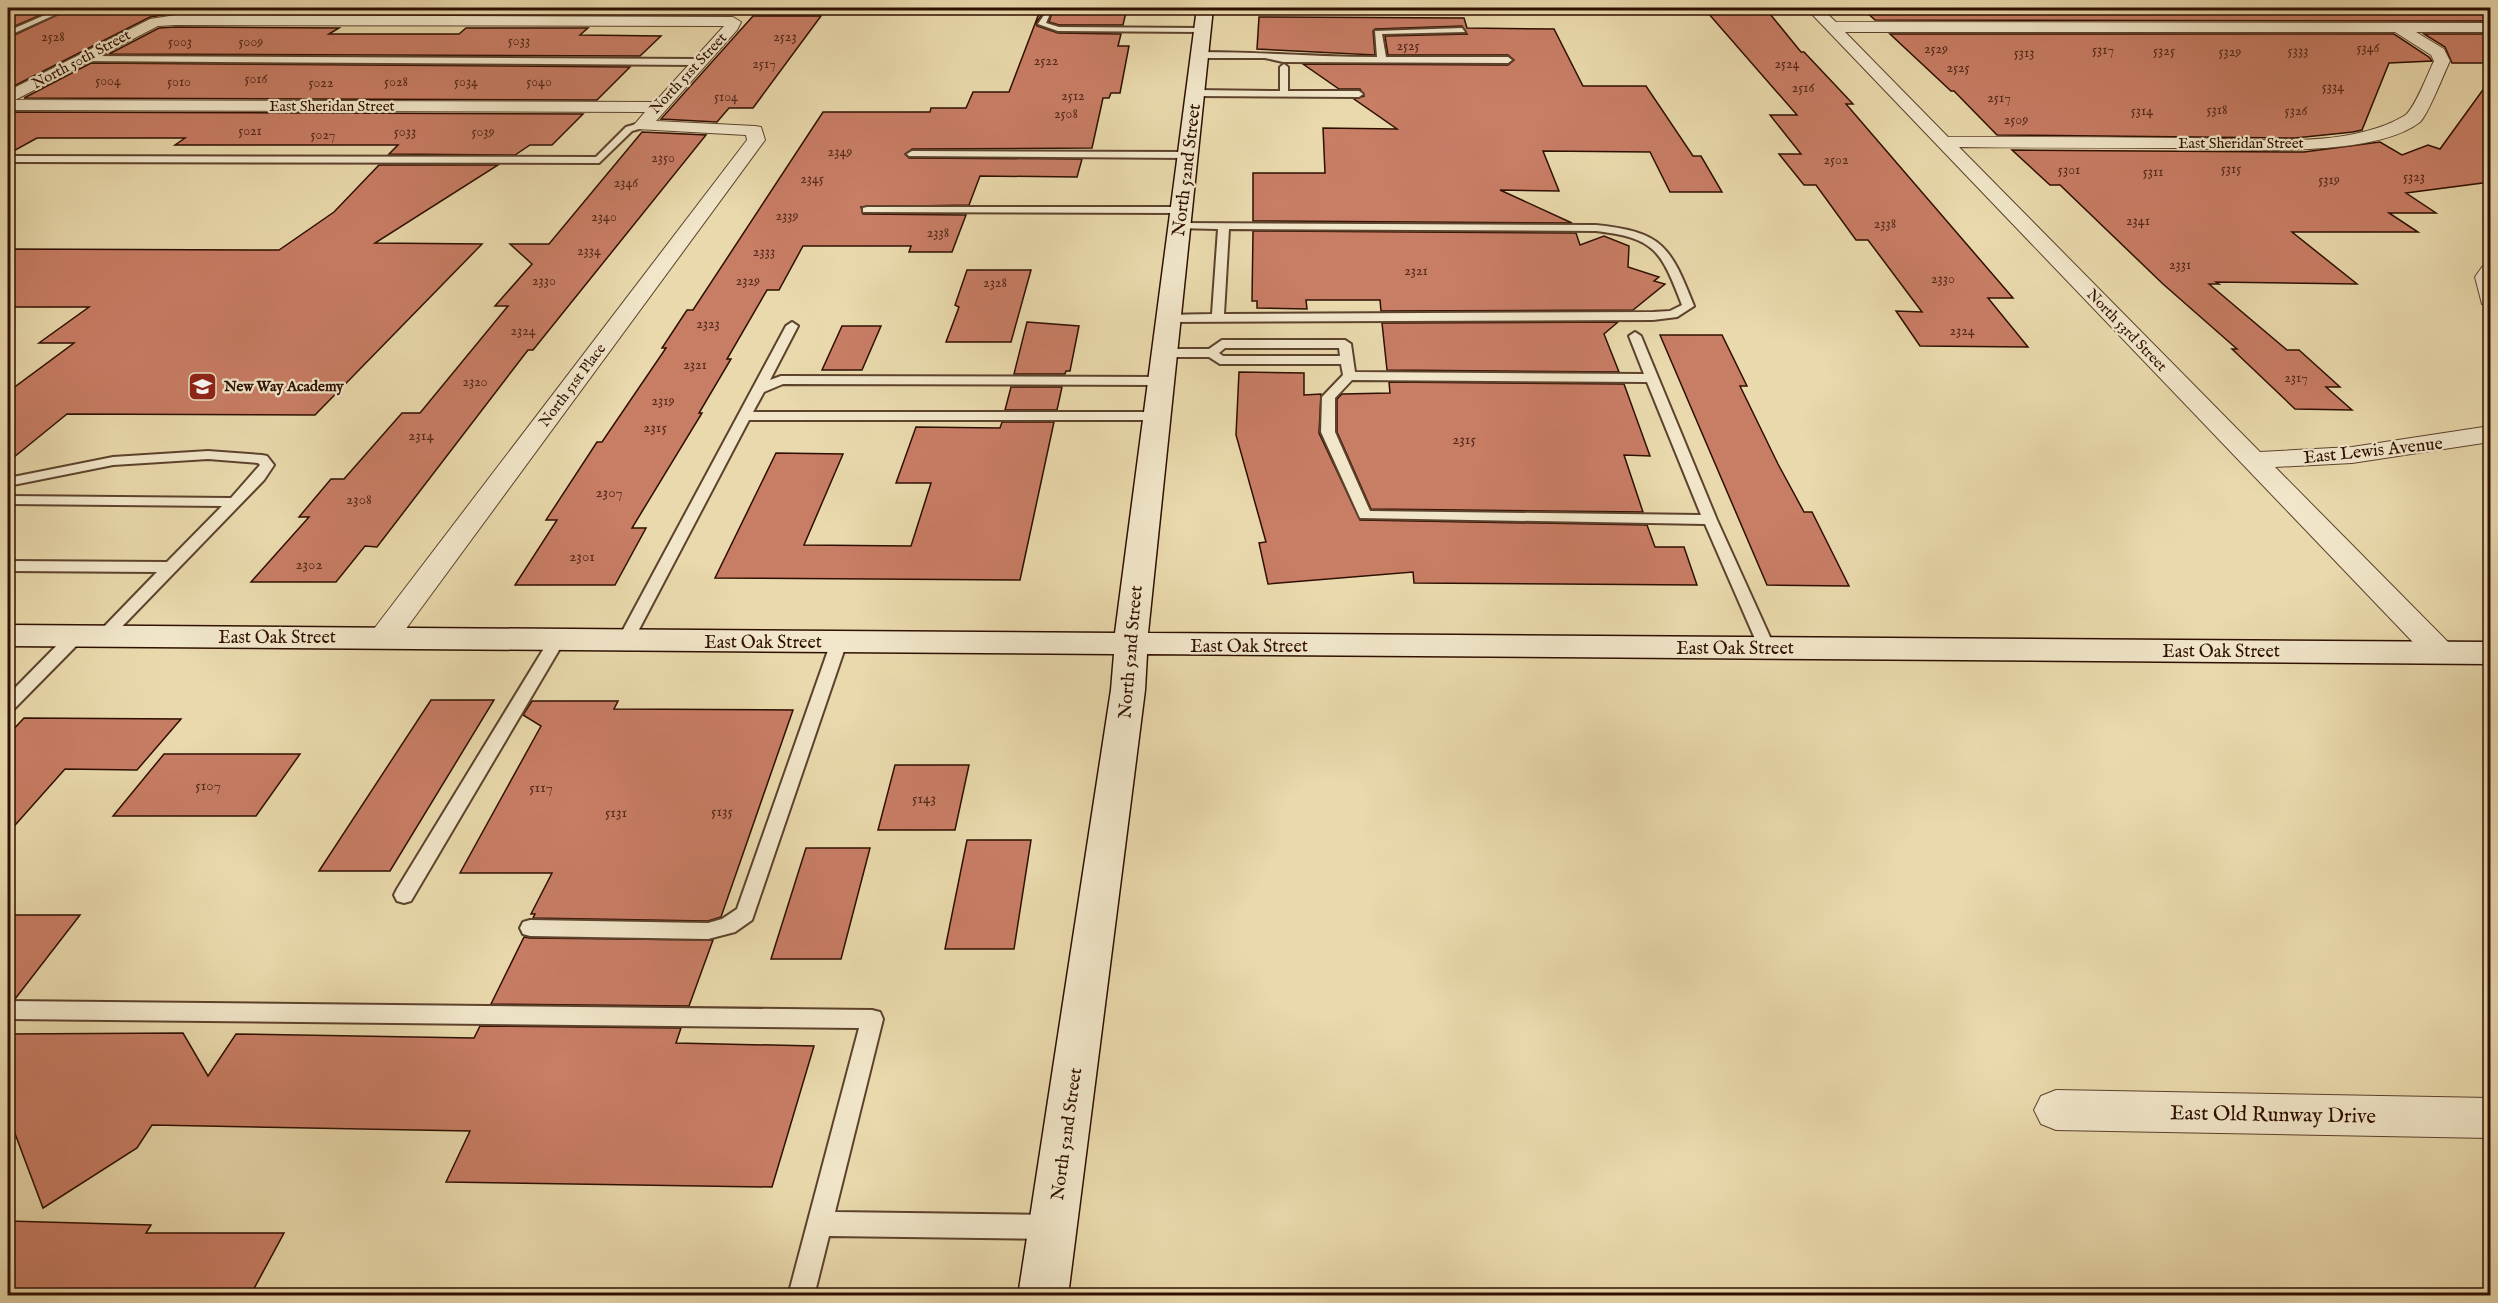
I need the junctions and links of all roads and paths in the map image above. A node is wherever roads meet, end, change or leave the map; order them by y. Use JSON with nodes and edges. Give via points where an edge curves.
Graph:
{"nodes":[{"id":1,"x":66,"y":8,"type":"edge"},
{"id":2,"x":464,"y":8,"type":"edge"},
{"id":3,"x":1655,"y":8,"type":"edge"},
{"id":4,"x":1665,"y":8,"type":"edge"},
{"id":5,"x":1684,"y":8,"type":"edge"},
{"id":6,"x":1714,"y":8,"type":"edge"},
{"id":7,"x":1737,"y":8,"type":"edge"},
{"id":8,"x":1759,"y":8,"type":"edge"},
{"id":9,"x":1813,"y":8,"type":"edge"},
{"id":10,"x":1460,"y":10,"type":"dead end"},
{"id":11,"x":2370,"y":12,"type":"dead end"},
{"id":12,"x":1617,"y":13,"type":"dead end"},
{"id":13,"x":1654,"y":13,"type":"junction"},
{"id":14,"x":1689,"y":13,"type":"junction"},
{"id":15,"x":1719,"y":13,"type":"junction"},
{"id":16,"x":1742,"y":13,"type":"junction"},
{"id":17,"x":1046,"y":14,"type":"dead end"},
{"id":18,"x":1204,"y":15,"type":"edge"},
{"id":19,"x":446,"y":21,"type":"junction"},
{"id":20,"x":1832,"y":27,"type":"junction"},
{"id":21,"x":2399,"y":27,"type":"junction"},
{"id":22,"x":2490,"y":27,"type":"edge"},
{"id":23,"x":1462,"y":30,"type":"dead end"},
{"id":24,"x":8,"y":34,"type":"edge"},
{"id":25,"x":1200,"y":55,"type":"junction"},
{"id":26,"x":80,"y":59,"type":"junction"},
{"id":27,"x":1382,"y":59,"type":"junction"},
{"id":28,"x":1508,"y":60,"type":"dead end"},
{"id":29,"x":699,"y":62,"type":"junction"},
{"id":30,"x":1284,"y":67,"type":"dead end"},
{"id":31,"x":1195,"y":93,"type":"junction"},
{"id":32,"x":1284,"y":93,"type":"junction"},
{"id":33,"x":1359,"y":94,"type":"dead end"},
{"id":34,"x":8,"y":97,"type":"edge"},
{"id":35,"x":8,"y":105,"type":"edge"},
{"id":36,"x":657,"y":106,"type":"junction"},
{"id":37,"x":643,"y":124,"type":"junction"},
{"id":38,"x":1943,"y":142,"type":"junction"},
{"id":39,"x":912,"y":154,"type":"dead end"},
{"id":40,"x":1187,"y":154,"type":"junction"},
{"id":41,"x":8,"y":159,"type":"edge"},
{"id":42,"x":867,"y":210,"type":"dead end"},
{"id":43,"x":1180,"y":218,"type":"junction"},
{"id":44,"x":1224,"y":226,"type":"junction"},
{"id":45,"x":2490,"y":272,"type":"edge"},
{"id":46,"x":2490,"y":299,"type":"edge"},
{"id":47,"x":1168,"y":318,"type":"junction"},
{"id":48,"x":1218,"y":318,"type":"junction"},
{"id":49,"x":792,"y":326,"type":"dead end"},
{"id":50,"x":1635,"y":336,"type":"dead end"},
{"id":51,"x":1164,"y":353,"type":"junction"},
{"id":52,"x":1212,"y":353,"type":"junction"},
{"id":53,"x":1349,"y":360,"type":"junction"},
{"id":54,"x":1349,"y":376,"type":"junction"},
{"id":55,"x":1652,"y":378,"type":"junction"},
{"id":56,"x":1161,"y":381,"type":"junction"},
{"id":57,"x":759,"y":389,"type":"junction"},
{"id":58,"x":745,"y":416,"type":"junction"},
{"id":59,"x":1157,"y":416,"type":"junction"},
{"id":60,"x":2490,"y":434,"type":"edge"},
{"id":61,"x":2254,"y":460,"type":"junction"},
{"id":62,"x":8,"y":482,"type":"edge"},
{"id":63,"x":8,"y":500,"type":"edge"},
{"id":64,"x":235,"y":502,"type":"junction"},
{"id":65,"x":1710,"y":520,"type":"junction"},
{"id":66,"x":8,"y":566,"type":"edge"},
{"id":67,"x":171,"y":567,"type":"junction"},
{"id":68,"x":8,"y":636,"type":"edge"},
{"id":69,"x":90,"y":636,"type":"junction"},
{"id":70,"x":383,"y":638,"type":"junction"},
{"id":71,"x":557,"y":640,"type":"junction"},
{"id":72,"x":625,"y":641,"type":"junction"},
{"id":73,"x":839,"y":642,"type":"junction"},
{"id":74,"x":1131,"y":645,"type":"junction"},
{"id":75,"x":1767,"y":648,"type":"junction"},
{"id":76,"x":2441,"y":653,"type":"junction"},
{"id":77,"x":2490,"y":653,"type":"edge"},
{"id":78,"x":8,"y":705,"type":"edge"},
{"id":79,"x":404,"y":895,"type":"dead end"},
{"id":80,"x":530,"y":928,"type":"dead end"},
{"id":81,"x":8,"y":1010,"type":"edge"},
{"id":82,"x":2056,"y":1110,"type":"dead end"},
{"id":83,"x":2490,"y":1118,"type":"edge"},
{"id":84,"x":819,"y":1224,"type":"junction"},
{"id":85,"x":1052,"y":1227,"type":"junction"},
{"id":86,"x":801,"y":1296,"type":"edge"},
{"id":87,"x":1043,"y":1296,"type":"edge"}],
"edges":[{"from":1,"to":24,"type":"lane"},
{"from":2,"to":19,"type":"street"},
{"from":3,"to":13,"type":"path"},
{"from":4,"to":5,"type":"path"},
{"from":5,"to":6,"type":"path"},
{"from":5,"to":14,"type":"path"},
{"from":6,"to":7,"type":"path"},
{"from":6,"to":15,"type":"path"},
{"from":7,"to":8,"type":"path"},
{"from":7,"to":16,"type":"path"},
{"from":8,"to":16,"type":"path","via":[[1764,13]]},
{"from":9,"to":20,"type":"street","name":"North 53rd Street"},
{"from":10,"to":18,"type":"lane"},
{"from":11,"to":21,"type":"street"},
{"from":12,"to":13,"type":"path"},
{"from":13,"to":14,"type":"path"},
{"from":14,"to":15,"type":"path"},
{"from":15,"to":16,"type":"path"},
{"from":17,"to":18,"type":"lane","via":[[1042,24],[1058,29]]},
{"from":18,"to":25,"type":"main road","name":"North 52nd Street"},
{"from":19,"to":26,"type":"street","name":"North 50th Street","via":[[155,22]]},
{"from":19,"to":29,"type":"street","name":"North 51st Street","via":[[733,22]]},
{"from":20,"to":21,"type":"street"},
{"from":20,"to":38,"type":"street","name":"North 53rd Street"},
{"from":21,"to":22,"type":"street"},
{"from":21,"to":38,"type":"street","name":"East Sheridan Street","via":[[2438,52],[2442,61],[2414,118],[2375,135],[2289,143]]},
{"from":23,"to":27,"type":"lane","via":[[1378,33]]},
{"from":25,"to":27,"type":"lane"},
{"from":25,"to":31,"type":"main road","name":"North 52nd Street"},
{"from":26,"to":29,"type":"lane"},
{"from":26,"to":34,"type":"street","name":"North 50th Street"},
{"from":27,"to":28,"type":"lane"},
{"from":29,"to":36,"type":"street","name":"North 51st Street"},
{"from":30,"to":32,"type":"lane"},
{"from":31,"to":32,"type":"lane"},
{"from":31,"to":40,"type":"main road","name":"North 52nd Street"},
{"from":32,"to":33,"type":"lane"},
{"from":35,"to":36,"type":"street","name":"East Sheridan Street"},
{"from":36,"to":37,"type":"street","name":"North 51st Street"},
{"from":37,"to":41,"type":"lane","via":[[628,129],[599,160]]},
{"from":37,"to":70,"type":"street","name":"North 51st Place","via":[[755,131],[756,140]]},
{"from":38,"to":61,"type":"street","name":"North 53rd Street"},
{"from":39,"to":40,"type":"lane"},
{"from":40,"to":43,"type":"main road","name":"North 52nd Street"},
{"from":42,"to":43,"type":"lane"},
{"from":43,"to":44,"type":"lane"},
{"from":43,"to":47,"type":"main road","name":"North 52nd Street"},
{"from":44,"to":48,"type":"lane"},
{"from":44,"to":48,"type":"lane","via":[[1627,230],[1645,236],[1670,260],[1688,306],[1673,314],[1653,316]]},
{"from":45,"to":46,"type":"street","via":[[2486,277]]},
{"from":47,"to":48,"type":"lane"},
{"from":47,"to":51,"type":"main road","name":"North 52nd Street"},
{"from":49,"to":57,"type":"lane"},
{"from":50,"to":55,"type":"lane"},
{"from":51,"to":52,"type":"lane"},
{"from":51,"to":56,"type":"main road","name":"North 52nd Street"},
{"from":52,"to":53,"type":"lane","via":[[1220,360]]},
{"from":52,"to":53,"type":"lane","via":[[1222,344],[1345,344]]},
{"from":53,"to":54,"type":"lane"},
{"from":54,"to":55,"type":"lane"},
{"from":54,"to":65,"type":"lane","via":[[1329,397],[1328,432],[1365,514]]},
{"from":55,"to":65,"type":"lane"},
{"from":56,"to":57,"type":"lane","via":[[781,380]]},
{"from":56,"to":59,"type":"main road","name":"North 52nd Street"},
{"from":57,"to":58,"type":"lane"},
{"from":58,"to":59,"type":"lane"},
{"from":58,"to":72,"type":"lane"},
{"from":59,"to":74,"type":"main road","name":"North 52nd Street"},
{"from":60,"to":61,"type":"street","name":"East Lewis Avenue","via":[[2352,455]]},
{"from":61,"to":76,"type":"street","name":"North 53rd Street"},
{"from":62,"to":64,"type":"lane","via":[[113,460],[208,455],[262,459],[267,465]]},
{"from":63,"to":64,"type":"lane"},
{"from":64,"to":67,"type":"lane"},
{"from":65,"to":75,"type":"lane"},
{"from":66,"to":67,"type":"lane"},
{"from":67,"to":69,"type":"lane"},
{"from":68,"to":69,"type":"main road","name":"East Oak Street"},
{"from":69,"to":70,"type":"main road","name":"East Oak Street"},
{"from":69,"to":78,"type":"lane"},
{"from":70,"to":71,"type":"main road","name":"East Oak Street"},
{"from":71,"to":72,"type":"main road","name":"East Oak Street"},
{"from":71,"to":79,"type":"lane"},
{"from":72,"to":73,"type":"main road","name":"East Oak Street"},
{"from":73,"to":74,"type":"main road","name":"East Oak Street"},
{"from":73,"to":80,"type":"lane","via":[[745,914],[728,926],[708,931]]},
{"from":74,"to":75,"type":"main road","name":"East Oak Street"},
{"from":74,"to":85,"type":"main road","name":"North 52nd Street","via":[[1128,690]]},
{"from":75,"to":76,"type":"main road","name":"East Oak Street"},
{"from":76,"to":77,"type":"main road","name":"East Oak Street"},
{"from":81,"to":84,"type":"lane","via":[[872,1019]]},
{"from":82,"to":83,"type":"street","name":"East Old Runway Drive"},
{"from":84,"to":85,"type":"lane"},
{"from":84,"to":86,"type":"lane"},
{"from":85,"to":87,"type":"main road","name":"North 52nd Street"}]}
